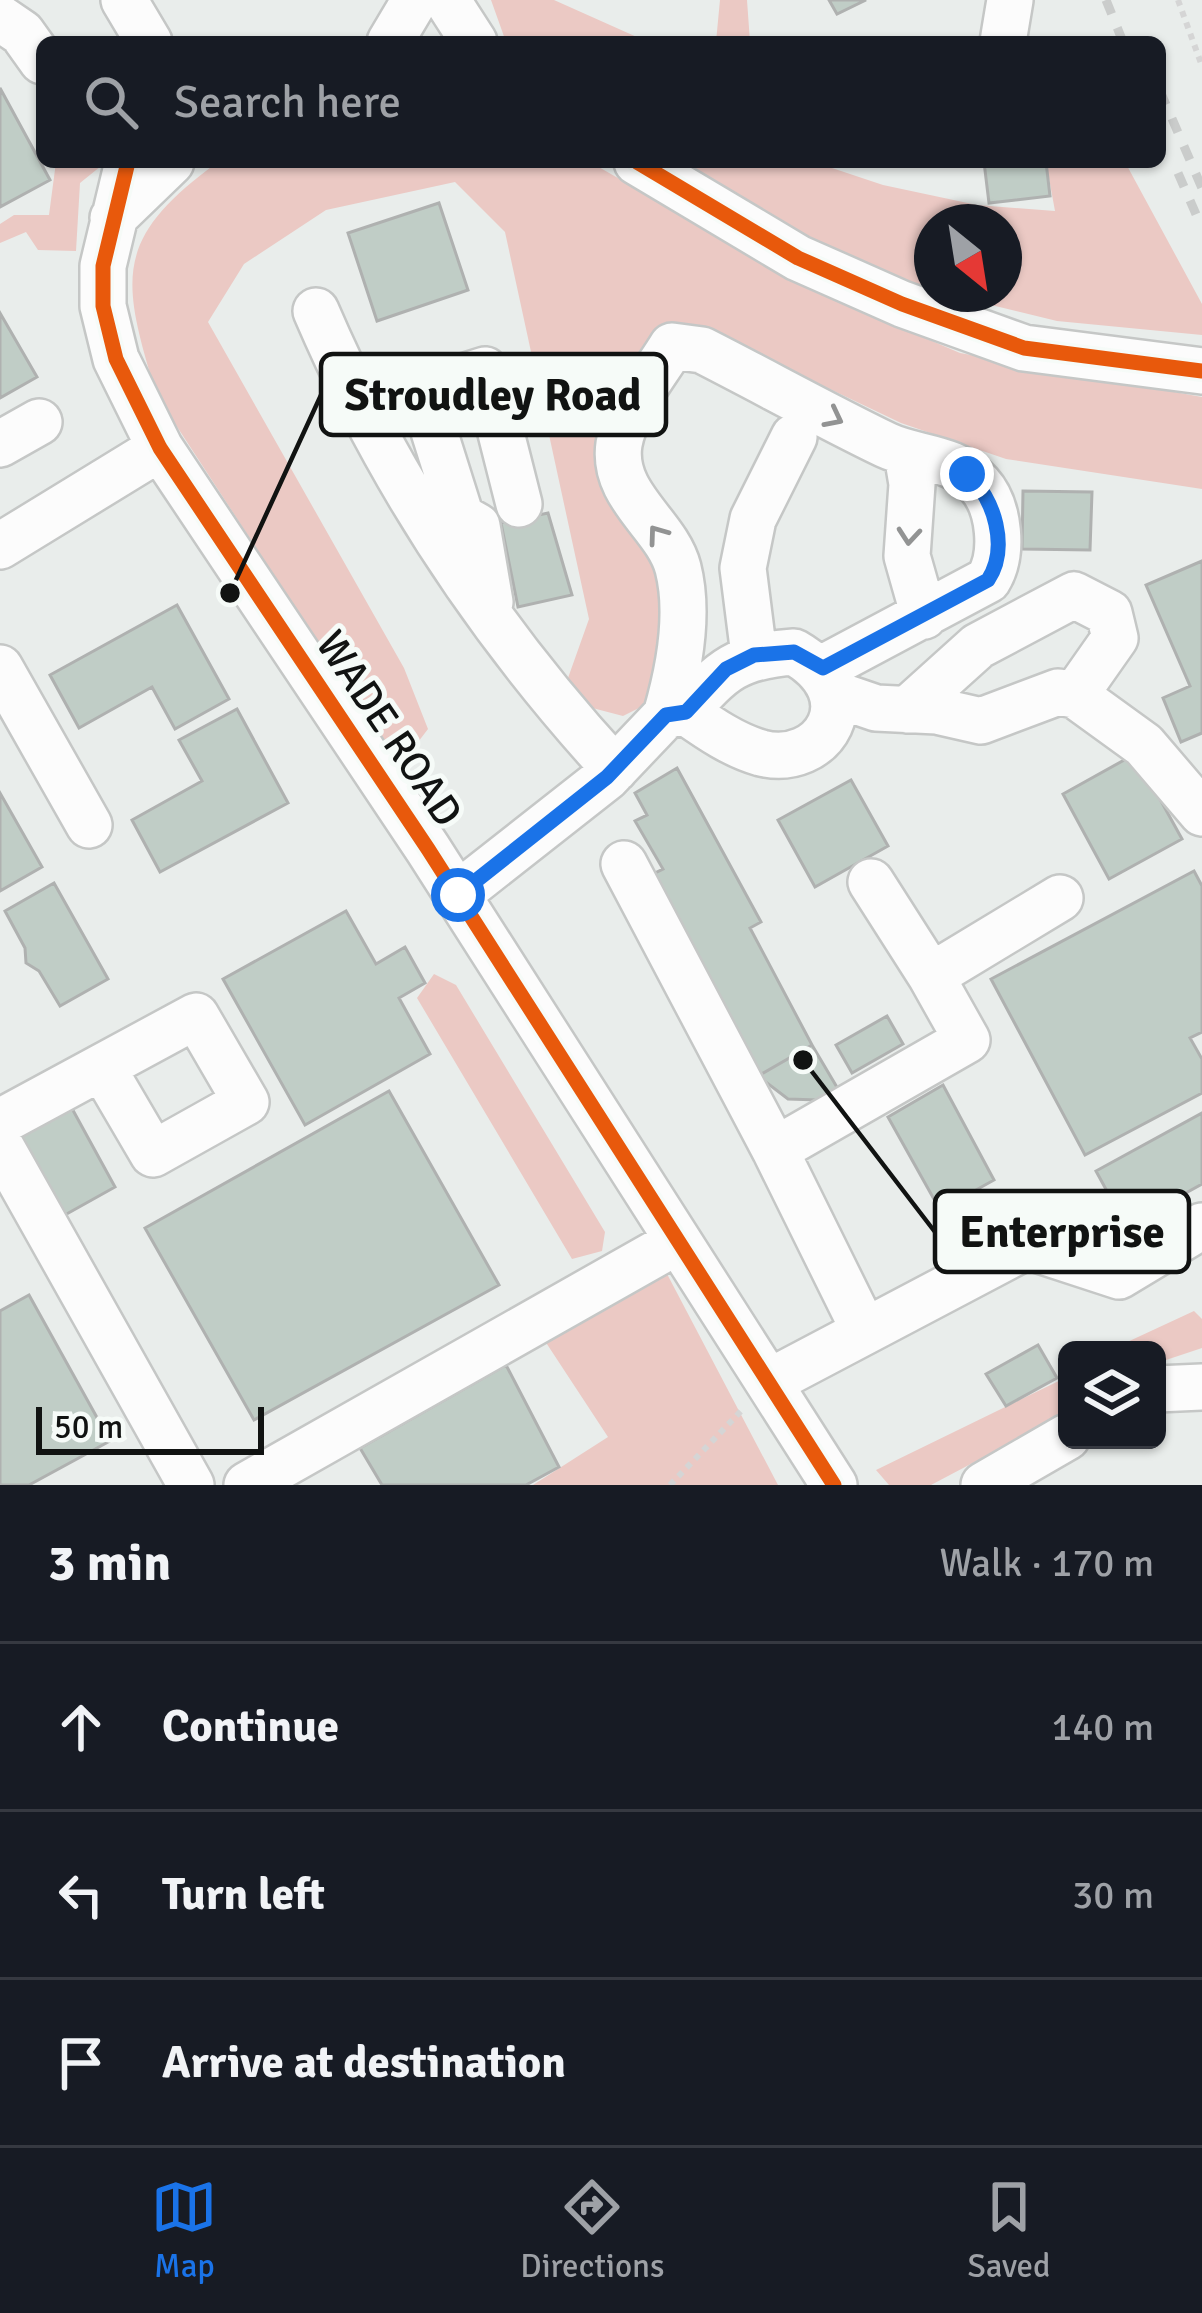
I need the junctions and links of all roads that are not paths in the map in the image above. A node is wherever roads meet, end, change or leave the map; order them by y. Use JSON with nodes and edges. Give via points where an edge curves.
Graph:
{"nodes":[{"id":1,"x":415,"y":0,"type":"edge"},
{"id":2,"x":447,"y":0,"type":"edge"},
{"id":3,"x":1010,"y":0,"type":"edge"},
{"id":4,"x":0,"y":18,"type":"edge"},
{"id":5,"x":394,"y":36,"type":"edge"},
{"id":6,"x":470,"y":36,"type":"edge"},
{"id":7,"x":1004,"y":36,"type":"edge"},
{"id":8,"x":36,"y":53,"type":"edge"},
{"id":9,"x":126,"y":168,"type":"edge"},
{"id":10,"x":165,"y":168,"type":"edge"},
{"id":11,"x":647,"y":168,"type":"edge"},
{"id":12,"x":113,"y":218,"type":"junction"},
{"id":13,"x":316,"y":311,"type":"dead end"},
{"id":14,"x":1191,"y":369,"type":"edge"},
{"id":15,"x":39,"y":422,"type":"dead end"},
{"id":16,"x":794,"y":437,"type":"dead end"},
{"id":17,"x":0,"y":444,"type":"edge"},
{"id":18,"x":160,"y":448,"type":"junction"},
{"id":19,"x":908,"y":454,"type":"junction"},
{"id":20,"x":519,"y":504,"type":"dead end"},
{"id":21,"x":0,"y":546,"type":"edge"},
{"id":22,"x":924,"y":616,"type":"junction"},
{"id":23,"x":493,"y":623,"type":"junction"},
{"id":24,"x":754,"y":655,"type":"junction"},
{"id":25,"x":0,"y":668,"type":"edge"},
{"id":26,"x":829,"y":681,"type":"junction"},
{"id":27,"x":1075,"y":695,"type":"junction"},
{"id":28,"x":907,"y":710,"type":"junction"},
{"id":29,"x":676,"y":713,"type":"junction"},
{"id":30,"x":615,"y":769,"type":"junction"},
{"id":31,"x":1202,"y":813,"type":"edge"},
{"id":32,"x":89,"y":825,"type":"dead end"},
{"id":33,"x":624,"y":864,"type":"dead end"},
{"id":34,"x":871,"y":882,"type":"dead end"},
{"id":35,"x":458,"y":895,"type":"junction"},
{"id":36,"x":1060,"y":898,"type":"dead end"},
{"id":37,"x":931,"y":976,"type":"junction"},
{"id":38,"x":102,"y":1067,"type":"dead end"},
{"id":39,"x":0,"y":1122,"type":"edge"},
{"id":40,"x":0,"y":1145,"type":"edge"},
{"id":41,"x":775,"y":1150,"type":"junction"},
{"id":42,"x":1202,"y":1226,"type":"edge"},
{"id":43,"x":678,"y":1240,"type":"junction"},
{"id":44,"x":864,"y":1330,"type":"junction"},
{"id":45,"x":770,"y":1381,"type":"junction"},
{"id":46,"x":1202,"y":1387,"type":"edge"},
{"id":47,"x":1166,"y":1389,"type":"edge"},
{"id":48,"x":1058,"y":1441,"type":"edge"},
{"id":49,"x":191,"y":1485,"type":"edge"},
{"id":50,"x":247,"y":1485,"type":"edge"},
{"id":51,"x":834,"y":1485,"type":"edge"},
{"id":52,"x":984,"y":1485,"type":"edge"}],
"edges":[{"from":1,"to":5,"type":"street"},
{"from":2,"to":6,"type":"street"},
{"from":3,"to":7,"type":"street"},
{"from":4,"to":8,"type":"street"},
{"from":9,"to":12,"type":"street","name":"WADE ROAD"},
{"from":10,"to":12,"type":"street"},
{"from":11,"to":14,"type":"street","via":[[798,258],[902,304],[1024,347]]},
{"from":12,"to":18,"type":"street","name":"WADE ROAD","via":[[103,306],[116,359]]},
{"from":13,"to":23,"type":"street","via":[[359,413]]},
{"from":15,"to":17,"type":"street"},
{"from":16,"to":24,"type":"street","via":[[753,519],[743,568]]},
{"from":18,"to":21,"type":"street"},
{"from":18,"to":35,"type":"street","name":"WADE ROAD"},
{"from":19,"to":22,"type":"street","one_way":true,"via":[[907,556]]},
{"from":19,"to":22,"type":"street","via":[[923,453],[981,485],[993,508],[999,563],[988,580]]},
{"from":29,"to":19,"type":"street","one_way":true,"via":[[678,564],[639,509],[620,444],[672,346],[702,350]]},
{"from":20,"to":23,"type":"street","via":[[485,370],[421,391],[461,517],[477,526]]},
{"from":22,"to":26,"type":"street"},
{"from":23,"to":30,"type":"street"},
{"from":24,"to":26,"type":"street","via":[[794,652]]},
{"from":24,"to":29,"type":"street"},
{"from":25,"to":32,"type":"street"},
{"from":26,"to":28,"type":"street","via":[[876,708]]},
{"from":26,"to":29,"type":"street","via":[[831,725],[814,743],[765,754]]},
{"from":27,"to":28,"type":"street","via":[[1058,692],[981,721]]},
{"from":27,"to":28,"type":"street","via":[[1115,638],[1109,613],[1074,595],[978,646]]},
{"from":27,"to":31,"type":"street","via":[[1144,745]]},
{"from":29,"to":30,"type":"street"},
{"from":30,"to":35,"type":"street"},
{"from":33,"to":41,"type":"street"},
{"from":34,"to":37,"type":"street"},
{"from":35,"to":43,"type":"street","name":"WADE ROAD"},
{"from":36,"to":37,"type":"street"},
{"from":37,"to":41,"type":"street","via":[[967,1040]]},
{"from":38,"to":39,"type":"street"},
{"from":40,"to":49,"type":"street"},
{"from":41,"to":44,"type":"street"},
{"from":42,"to":44,"type":"street","via":[[1119,1276],[1027,1246]]},
{"from":43,"to":45,"type":"street","name":"WADE ROAD"},
{"from":43,"to":50,"type":"street"},
{"from":44,"to":45,"type":"street"},
{"from":45,"to":51,"type":"street","name":"WADE ROAD"},
{"from":46,"to":47,"type":"street"},
{"from":48,"to":52,"type":"street"}]}
